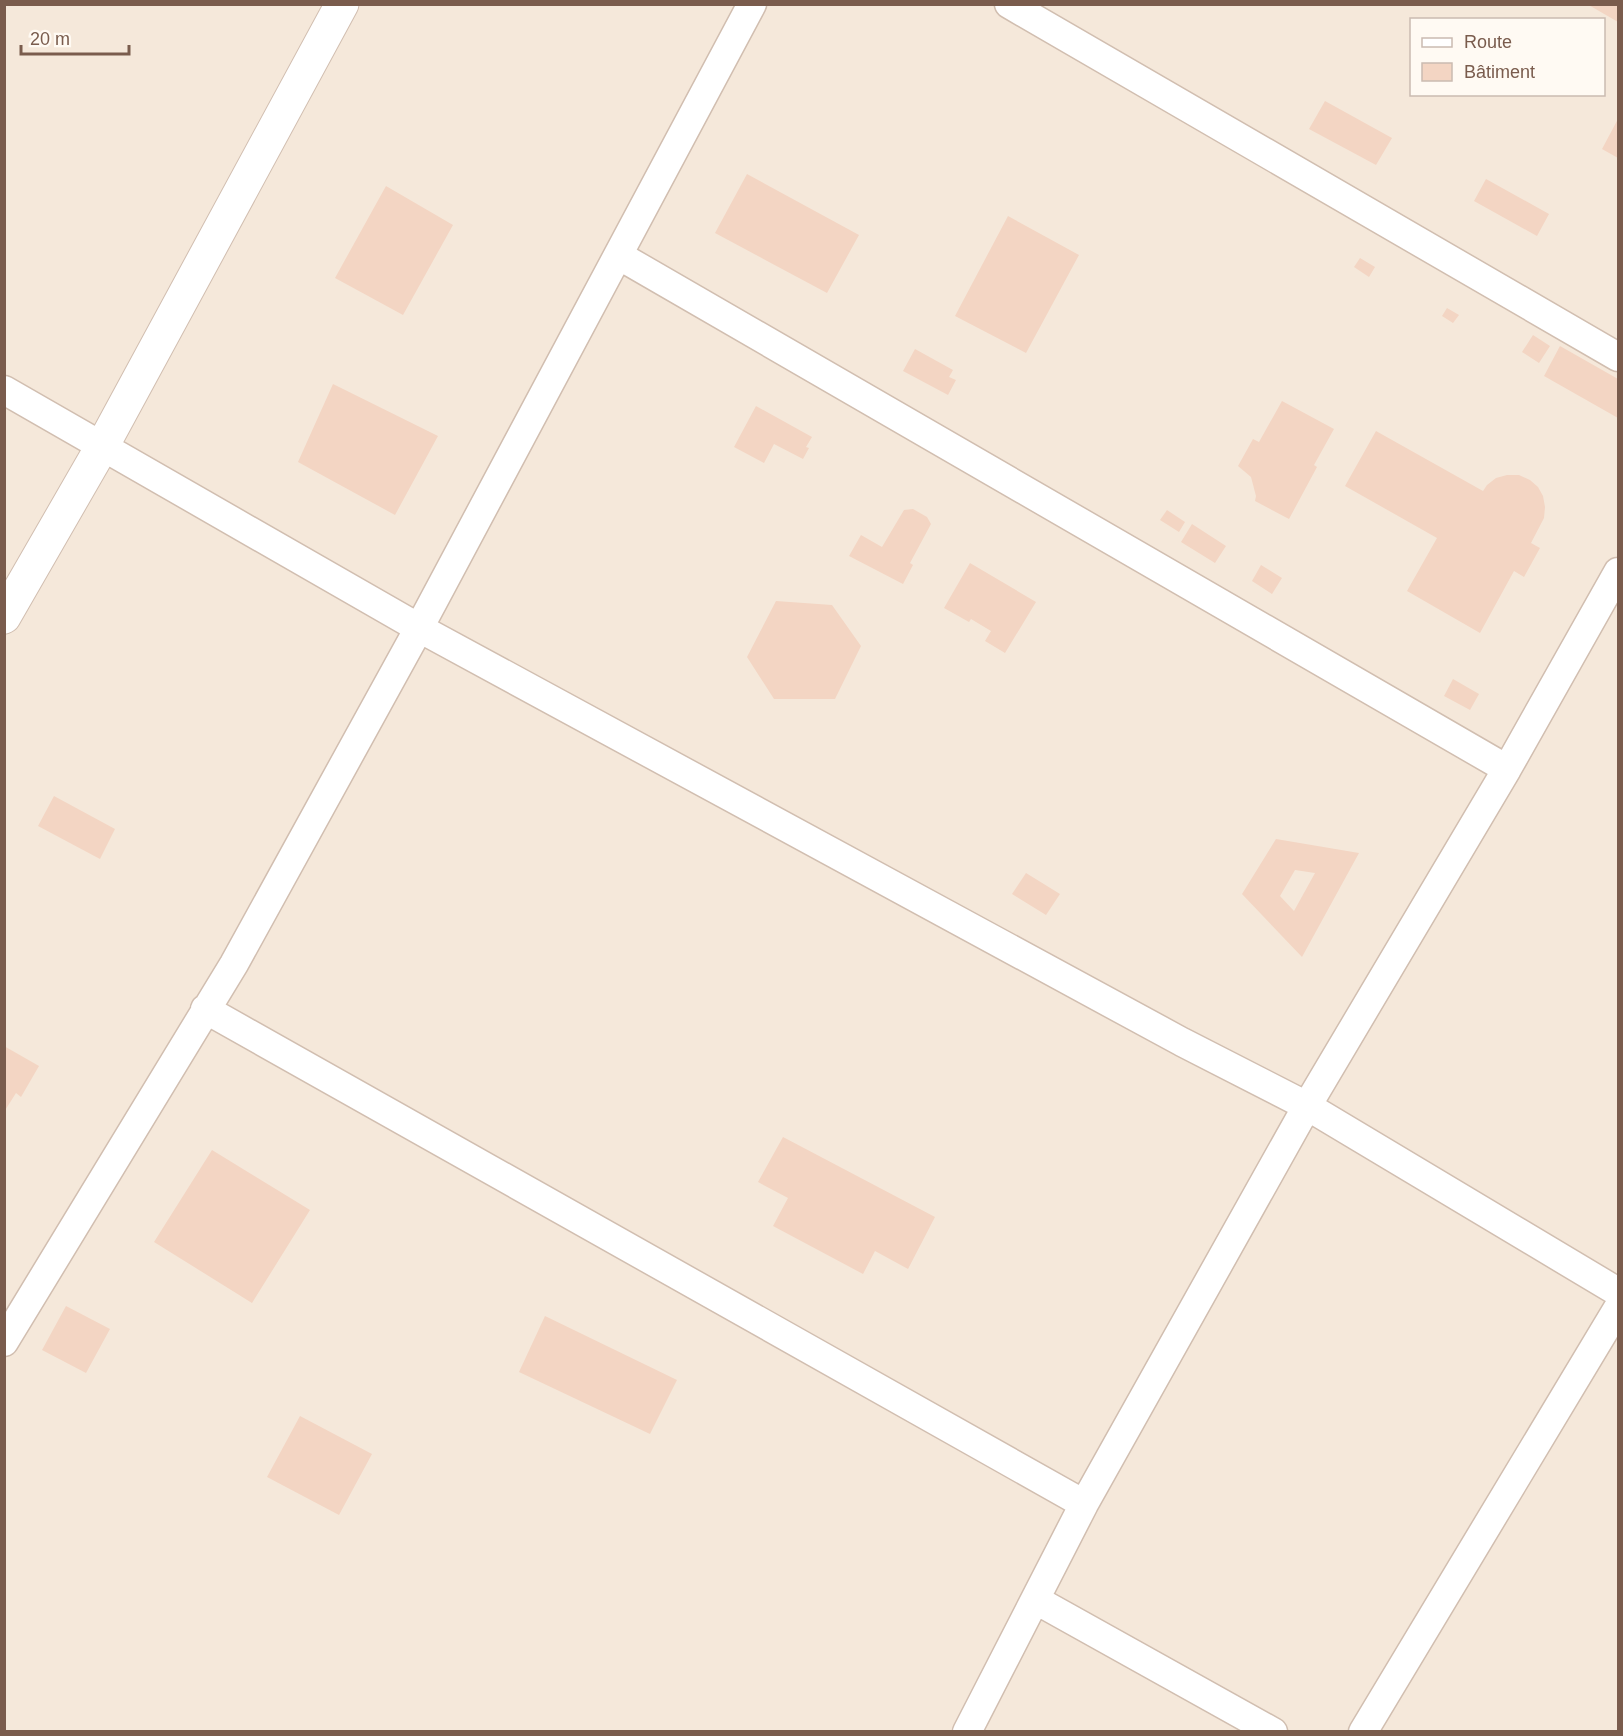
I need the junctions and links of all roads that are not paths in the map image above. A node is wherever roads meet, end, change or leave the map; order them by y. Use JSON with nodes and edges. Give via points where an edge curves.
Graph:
{"nodes":[{"id":1,"x":342,"y":4,"type":"edge"},
{"id":2,"x":752,"y":4,"type":"edge"},
{"id":3,"x":1009,"y":4,"type":"edge"},
{"id":4,"x":618,"y":255,"type":"junction"},
{"id":5,"x":1618,"y":357,"type":"edge"},
{"id":6,"x":4,"y":390,"type":"edge"},
{"id":7,"x":103,"y":445,"type":"junction"},
{"id":8,"x":1618,"y":572,"type":"edge"},
{"id":9,"x":4,"y":617,"type":"edge"},
{"id":10,"x":419,"y":628,"type":"junction"},
{"id":11,"x":1507,"y":769,"type":"junction"},
{"id":12,"x":205,"y":1009,"type":"junction"},
{"id":13,"x":1307,"y":1106,"type":"junction"},
{"id":14,"x":1618,"y":1292,"type":"edge"},
{"id":15,"x":1618,"y":1308,"type":"edge"},
{"id":16,"x":4,"y":1342,"type":"edge"},
{"id":17,"x":1084,"y":1504,"type":"junction"},
{"id":18,"x":1036,"y":1600,"type":"junction"},
{"id":19,"x":967,"y":1731,"type":"edge"},
{"id":20,"x":1273,"y":1731,"type":"edge"},
{"id":21,"x":1363,"y":1731,"type":"edge"}],
"edges":[{"from":1,"to":7,"type":"street"},
{"from":2,"to":4,"type":"street"},
{"from":3,"to":5,"type":"street"},
{"from":4,"to":10,"type":"street"},
{"from":4,"to":11,"type":"street"},
{"from":6,"to":7,"type":"street"},
{"from":7,"to":9,"type":"street"},
{"from":7,"to":10,"type":"street"},
{"from":8,"to":11,"type":"street"},
{"from":10,"to":12,"type":"street","via":[[234,964]]},
{"from":10,"to":13,"type":"street"},
{"from":11,"to":13,"type":"street"},
{"from":12,"to":16,"type":"street"},
{"from":12,"to":17,"type":"street"},
{"from":13,"to":14,"type":"street"},
{"from":13,"to":17,"type":"street"},
{"from":15,"to":21,"type":"street"},
{"from":17,"to":18,"type":"street"},
{"from":18,"to":19,"type":"street"},
{"from":18,"to":20,"type":"street"}]}
